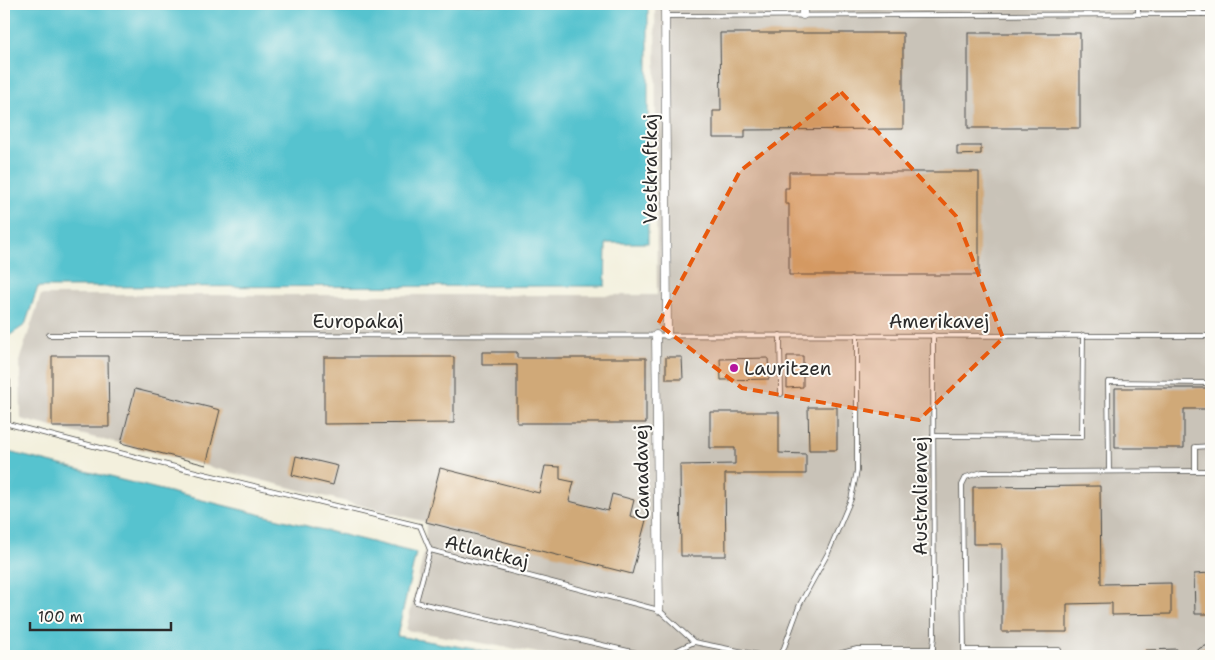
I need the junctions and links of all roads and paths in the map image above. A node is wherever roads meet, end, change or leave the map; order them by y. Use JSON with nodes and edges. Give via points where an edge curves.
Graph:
{"nodes":[{"id":1,"x":665,"y":4,"type":"edge"},
{"id":2,"x":803,"y":4,"type":"edge"},
{"id":3,"x":1138,"y":4,"type":"edge"},
{"id":4,"x":1191,"y":4,"type":"edge"},
{"id":5,"x":1138,"y":14,"type":"junction"},
{"id":6,"x":1202,"y":14,"type":"junction"},
{"id":7,"x":1211,"y":14,"type":"edge"},
{"id":8,"x":803,"y":15,"type":"junction"},
{"id":9,"x":666,"y":16,"type":"junction"},
{"id":10,"x":656,"y":335,"type":"junction"},
{"id":11,"x":667,"y":335,"type":"junction"},
{"id":12,"x":780,"y":335,"type":"junction"},
{"id":13,"x":856,"y":335,"type":"junction"},
{"id":14,"x":933,"y":335,"type":"junction"},
{"id":15,"x":1083,"y":335,"type":"junction"},
{"id":16,"x":49,"y":336,"type":"dead end"},
{"id":17,"x":1211,"y":336,"type":"edge"},
{"id":18,"x":4,"y":381,"type":"edge"},
{"id":19,"x":1211,"y":383,"type":"edge"},
{"id":20,"x":781,"y":394,"type":"dead end"},
{"id":21,"x":6,"y":423,"type":"edge"},
{"id":22,"x":934,"y":436,"type":"junction"},
{"id":23,"x":1211,"y":446,"type":"edge"},
{"id":24,"x":1195,"y":471,"type":"junction"},
{"id":25,"x":1211,"y":471,"type":"edge"},
{"id":26,"x":1109,"y":472,"type":"junction"},
{"id":27,"x":430,"y":550,"type":"junction"},
{"id":28,"x":659,"y":610,"type":"junction"},
{"id":29,"x":694,"y":642,"type":"junction"},
{"id":30,"x":933,"y":649,"type":"junction"},
{"id":31,"x":650,"y":656,"type":"edge"},
{"id":32,"x":665,"y":656,"type":"edge"},
{"id":33,"x":764,"y":656,"type":"edge"},
{"id":34,"x":781,"y":656,"type":"edge"},
{"id":35,"x":830,"y":656,"type":"edge"},
{"id":36,"x":932,"y":656,"type":"edge"},
{"id":37,"x":1058,"y":656,"type":"edge"}],
"edges":[{"from":1,"to":9,"type":"street","name":"Vestkraftkaj"},
{"from":2,"to":8,"type":"street"},
{"from":3,"to":5,"type":"lane"},
{"from":4,"to":6,"type":"lane"},
{"from":5,"to":6,"type":"lane"},
{"from":5,"to":8,"type":"lane"},
{"from":6,"to":7,"type":"lane"},
{"from":8,"to":9,"type":"lane"},
{"from":9,"to":11,"type":"street","name":"Vestkraftkaj"},
{"from":10,"to":11,"type":"lane","name":"Europakaj"},
{"from":10,"to":16,"type":"lane","name":"Europakaj"},
{"from":10,"to":28,"type":"street","name":"Canadavej"},
{"from":11,"to":12,"type":"lane","name":"Amerikavej"},
{"from":12,"to":13,"type":"lane","name":"Amerikavej"},
{"from":12,"to":20,"type":"lane"},
{"from":13,"to":14,"type":"lane","name":"Amerikavej"},
{"from":13,"to":34,"type":"lane","via":[[857,471],[851,499],[828,553],[800,604]]},
{"from":14,"to":15,"type":"lane","name":"Amerikavej"},
{"from":14,"to":22,"type":"lane","name":"Australienvej"},
{"from":15,"to":17,"type":"lane","name":"Amerikavej"},
{"from":15,"to":22,"type":"lane","via":[[1082,437]]},
{"from":18,"to":21,"type":"lane","via":[[8,381]]},
{"from":19,"to":26,"type":"lane","via":[[1108,382]]},
{"from":21,"to":27,"type":"lane","via":[[420,526]]},
{"from":22,"to":30,"type":"lane","name":"Australienvej"},
{"from":23,"to":24,"type":"lane","via":[[1195,447]]},
{"from":24,"to":25,"type":"lane"},
{"from":24,"to":26,"type":"lane"},
{"from":26,"to":37,"type":"lane","via":[[982,472],[966,476],[962,485],[964,650],[1059,650]]},
{"from":27,"to":28,"type":"lane","name":"Atlantkaj"},
{"from":27,"to":31,"type":"lane","name":"Atlantkaj","via":[[416,602]]},
{"from":28,"to":29,"type":"lane","name":"Atlantkaj"},
{"from":29,"to":32,"type":"lane"},
{"from":29,"to":33,"type":"lane"},
{"from":30,"to":35,"type":"lane","via":[[857,649]]},
{"from":30,"to":36,"type":"lane","name":"Australienvej"}]}
